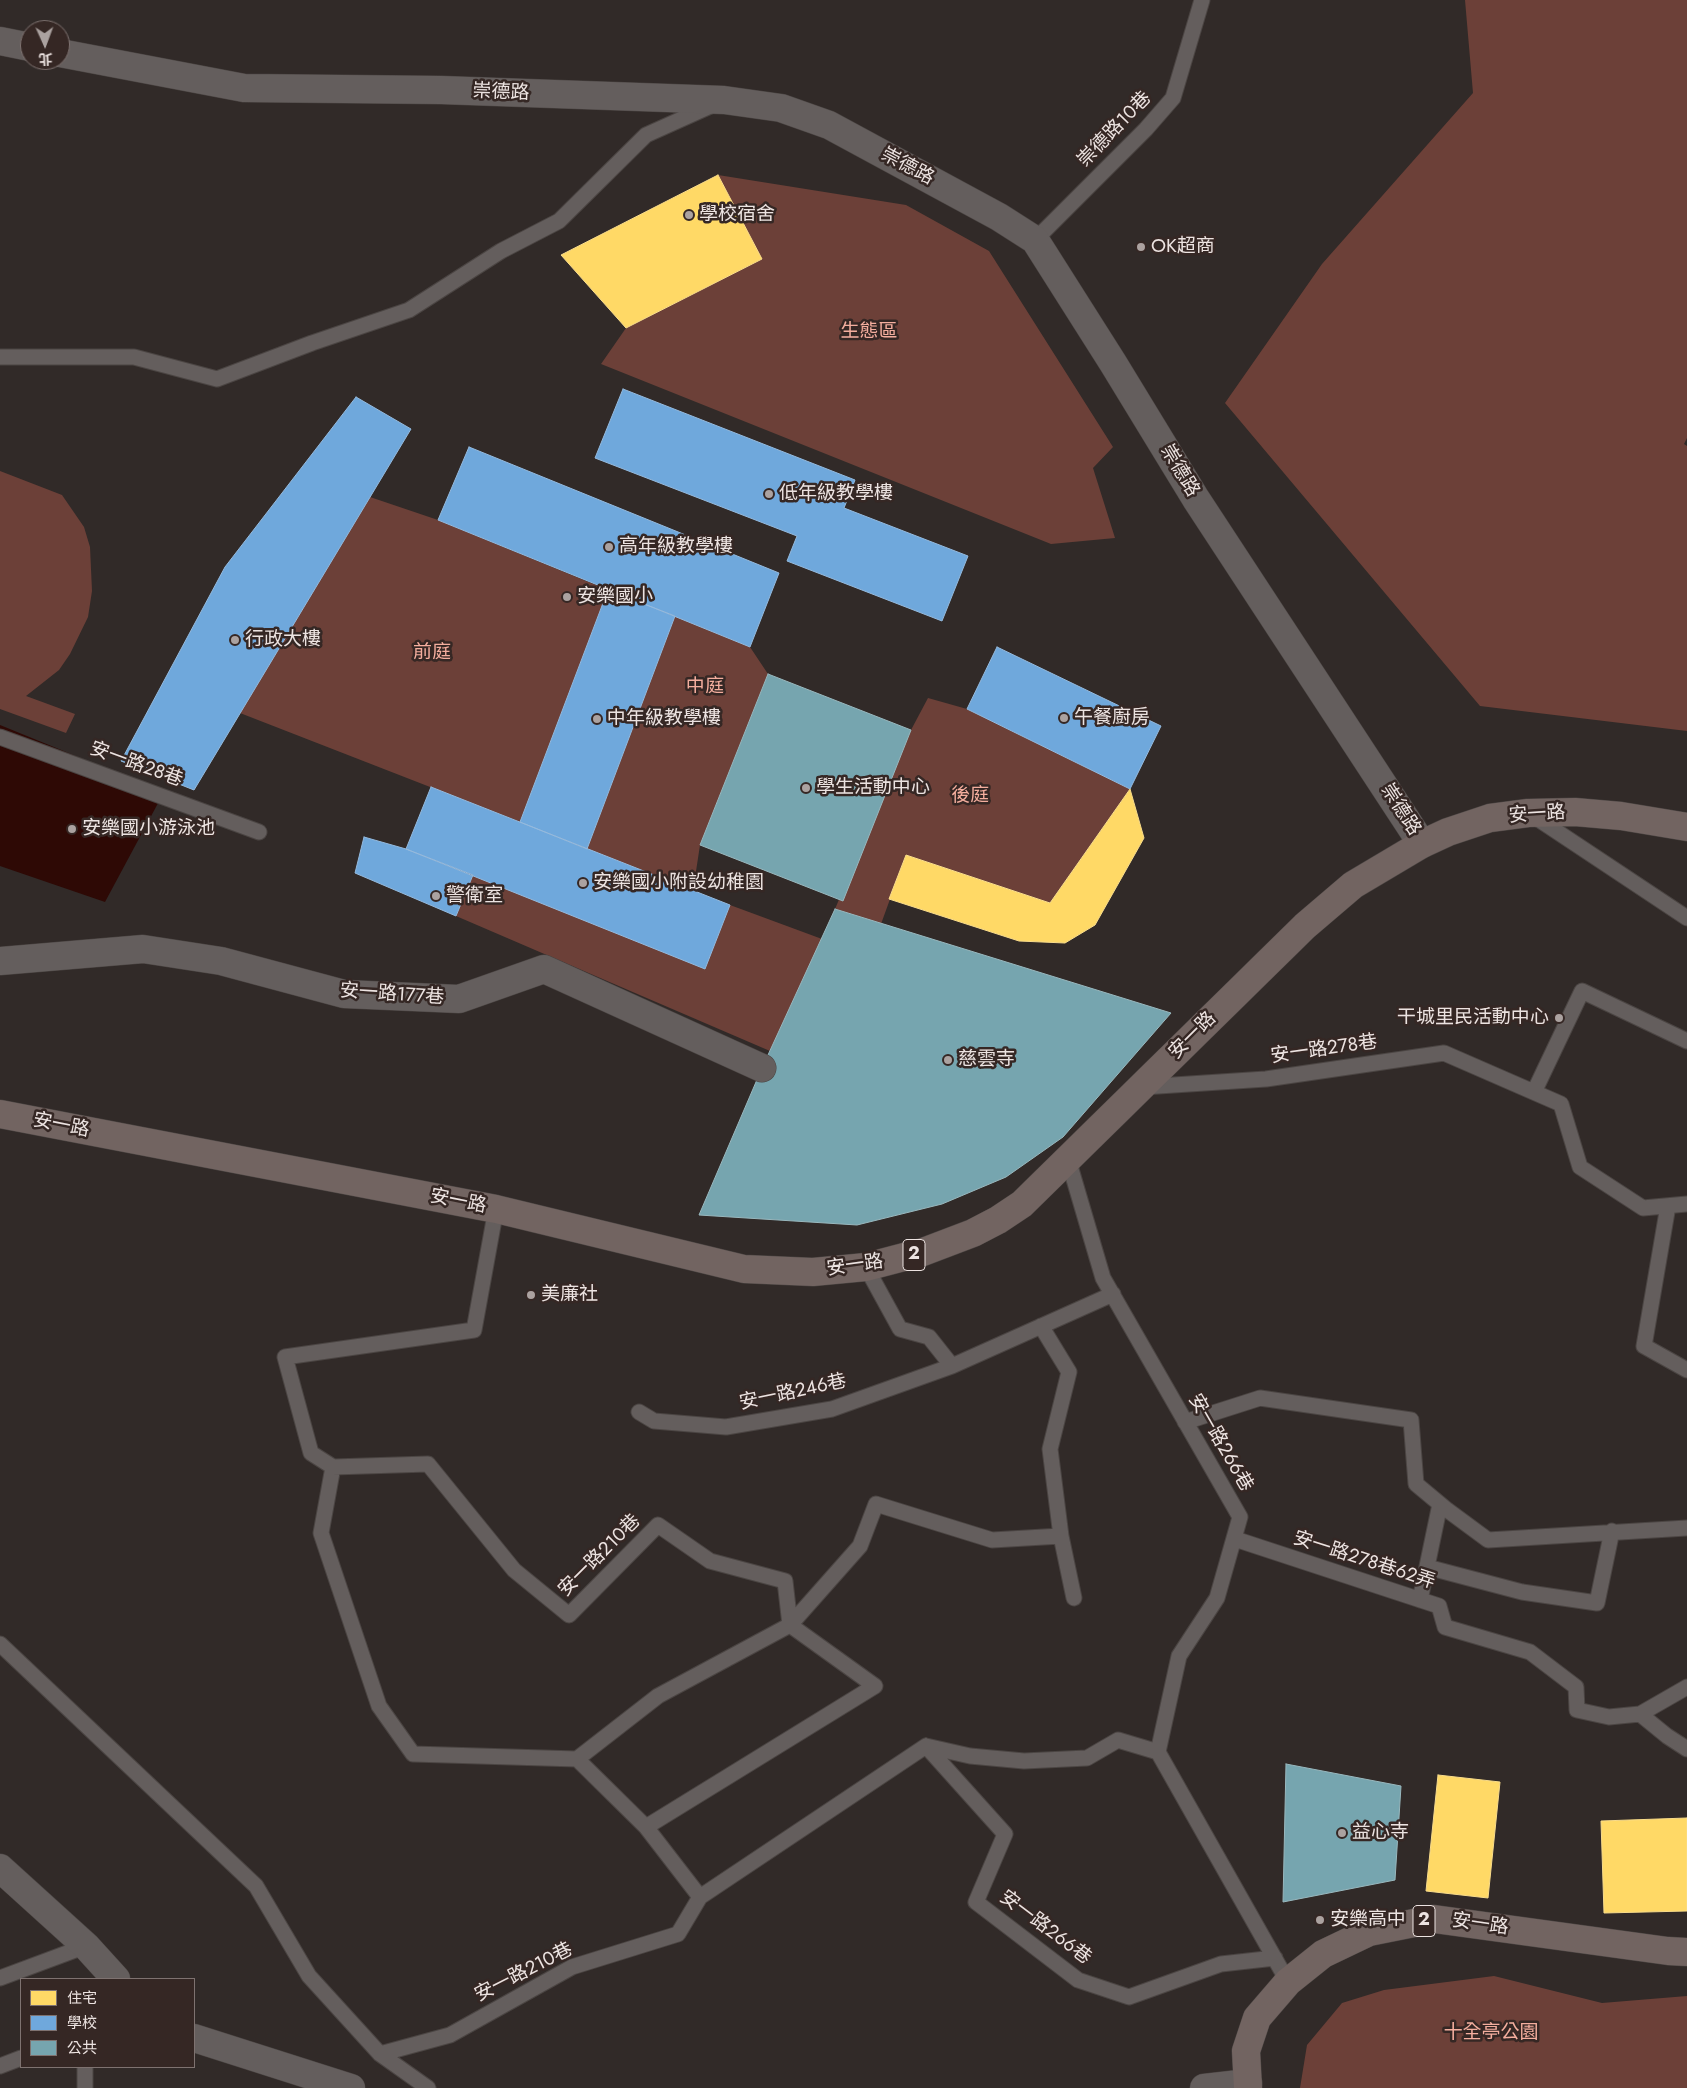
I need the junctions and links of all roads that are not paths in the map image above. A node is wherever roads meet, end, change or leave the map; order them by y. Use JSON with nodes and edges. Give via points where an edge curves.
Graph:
{"nodes":[{"id":1,"x":1202,"y":0,"type":"edge"},
{"id":2,"x":0,"y":41,"type":"edge"},
{"id":3,"x":20,"y":45,"type":"edge"},
{"id":4,"x":70,"y":55,"type":"edge"},
{"id":5,"x":724,"y":100,"type":"junction"},
{"id":6,"x":1035,"y":240,"type":"junction"},
{"id":7,"x":0,"y":357,"type":"edge"},
{"id":8,"x":0,"y":737,"type":"edge"},
{"id":9,"x":1528,"y":813,"type":"junction"},
{"id":10,"x":1687,"y":827,"type":"edge"},
{"id":11,"x":259,"y":832,"type":"dead end"},
{"id":12,"x":1422,"y":844,"type":"junction"},
{"id":13,"x":1687,"y":918,"type":"edge"},
{"id":14,"x":0,"y":962,"type":"edge"},
{"id":15,"x":1687,"y":1041,"type":"edge"},
{"id":16,"x":762,"y":1068,"type":"dead end"},
{"id":17,"x":1141,"y":1088,"type":"junction"},
{"id":18,"x":1534,"y":1092,"type":"junction"},
{"id":19,"x":0,"y":1114,"type":"edge"},
{"id":20,"x":1068,"y":1159,"type":"junction"},
{"id":21,"x":1687,"y":1204,"type":"edge"},
{"id":22,"x":1668,"y":1206,"type":"junction"},
{"id":23,"x":496,"y":1209,"type":"junction"},
{"id":24,"x":866,"y":1267,"type":"junction"},
{"id":25,"x":1113,"y":1294,"type":"junction"},
{"id":26,"x":1041,"y":1326,"type":"junction"},
{"id":27,"x":952,"y":1366,"type":"junction"},
{"id":28,"x":1687,"y":1370,"type":"edge"},
{"id":29,"x":638,"y":1412,"type":"dead end"},
{"id":30,"x":1186,"y":1422,"type":"junction"},
{"id":31,"x":333,"y":1467,"type":"junction"},
{"id":32,"x":1440,"y":1504,"type":"junction"},
{"id":33,"x":1687,"y":1528,"type":"edge"},
{"id":34,"x":1612,"y":1531,"type":"junction"},
{"id":35,"x":1061,"y":1536,"type":"junction"},
{"id":36,"x":1235,"y":1539,"type":"junction"},
{"id":37,"x":1427,"y":1567,"type":"junction"},
{"id":38,"x":1074,"y":1598,"type":"dead end"},
{"id":39,"x":1420,"y":1600,"type":"junction"},
{"id":40,"x":790,"y":1625,"type":"junction"},
{"id":41,"x":0,"y":1644,"type":"edge"},
{"id":42,"x":1687,"y":1687,"type":"edge"},
{"id":43,"x":1640,"y":1714,"type":"junction"},
{"id":44,"x":926,"y":1746,"type":"junction"},
{"id":45,"x":1687,"y":1749,"type":"edge"},
{"id":46,"x":1158,"y":1752,"type":"junction"},
{"id":47,"x":576,"y":1759,"type":"junction"},
{"id":48,"x":646,"y":1827,"type":"junction"},
{"id":49,"x":4,"y":1877,"type":"edge"},
{"id":50,"x":700,"y":1897,"type":"junction"},
{"id":51,"x":86,"y":1946,"type":"junction"},
{"id":52,"x":1687,"y":1952,"type":"edge"},
{"id":53,"x":1275,"y":1958,"type":"junction"},
{"id":54,"x":0,"y":1978,"type":"edge"},
{"id":55,"x":115,"y":1978,"type":"edge"},
{"id":56,"x":1288,"y":1982,"type":"junction"},
{"id":57,"x":195,"y":2038,"type":"edge"},
{"id":58,"x":380,"y":2054,"type":"junction"},
{"id":59,"x":20,"y":2058,"type":"edge"},
{"id":60,"x":0,"y":2066,"type":"edge"},
{"id":61,"x":85,"y":2068,"type":"edge"},
{"id":62,"x":1248,"y":2086,"type":"edge"},
{"id":63,"x":85,"y":2088,"type":"edge"},
{"id":64,"x":351,"y":2088,"type":"edge"},
{"id":65,"x":428,"y":2088,"type":"edge"},
{"id":66,"x":1204,"y":2088,"type":"edge"}],
"edges":[{"from":1,"to":6,"type":"lane","name":"崇德路10巷","via":[[1173,98]]},
{"from":2,"to":3,"type":"street"},
{"from":4,"to":5,"type":"street","name":"崇德路","via":[[244,88],[441,90]]},
{"from":5,"to":6,"type":"street","name":"崇德路","via":[[781,108],[829,125],[999,217]]},
{"from":5,"to":7,"type":"lane","via":[[646,135],[559,220],[501,251],[409,310],[217,379],[134,358]]},
{"from":6,"to":12,"type":"street","name":"崇德路","via":[[1196,498]]},
{"from":8,"to":11,"type":"lane","name":"安一路28巷"},
{"from":9,"to":10,"type":"main road","name":"安一路","number":"2","via":[[1575,812],[1621,816]]},
{"from":9,"to":12,"type":"main road","name":"安一路","number":"2","via":[[1490,818]]},
{"from":9,"to":13,"type":"lane"},
{"from":12,"to":17,"type":"main road","name":"安一路","number":"2","via":[[1339,896]]},
{"from":14,"to":16,"type":"street","name":"安一路177巷","via":[[143,949],[221,961],[344,994],[458,999],[544,969]]},
{"from":15,"to":18,"type":"lane","via":[[1582,991]]},
{"from":17,"to":18,"type":"lane","name":"安一路278巷","via":[[1266,1079],[1444,1053]]},
{"from":17,"to":20,"type":"main road","name":"安一路","number":"2"},
{"from":18,"to":22,"type":"lane","name":"安一路278巷","via":[[1561,1104],[1580,1167],[1643,1208]]},
{"from":19,"to":23,"type":"main road","name":"安一路","number":"2"},
{"from":20,"to":24,"type":"main road","name":"安一路","number":"2","via":[[1022,1204],[998,1220],[923,1252]]},
{"from":20,"to":25,"type":"lane","name":"安一路266巷","via":[[1103,1278]]},
{"from":21,"to":22,"type":"lane","name":"安一路278巷"},
{"from":22,"to":28,"type":"lane","via":[[1644,1346]]},
{"from":23,"to":24,"type":"main road","name":"安一路","number":"2","via":[[744,1269],[813,1272]]},
{"from":23,"to":31,"type":"lane","via":[[474,1330],[285,1356],[311,1453]]},
{"from":24,"to":27,"type":"lane","via":[[900,1329],[930,1336]]},
{"from":25,"to":26,"type":"lane","name":"安一路246巷"},
{"from":25,"to":30,"type":"lane","name":"安一路266巷"},
{"from":26,"to":27,"type":"lane","name":"安一路246巷"},
{"from":26,"to":35,"type":"lane","via":[[1068,1372],[1050,1449]]},
{"from":27,"to":29,"type":"lane","name":"安一路246巷","via":[[832,1409],[726,1427],[654,1421]]},
{"from":30,"to":32,"type":"lane","via":[[1260,1398],[1411,1420],[1416,1484]]},
{"from":30,"to":36,"type":"lane","name":"安一路266巷","via":[[1240,1517]]},
{"from":31,"to":40,"type":"lane","name":"安一路210巷","via":[[428,1464],[514,1570],[569,1615],[658,1525],[710,1561],[785,1581]]},
{"from":31,"to":47,"type":"lane","via":[[321,1533],[379,1706],[413,1754]]},
{"from":32,"to":34,"type":"lane","via":[[1488,1540]]},
{"from":32,"to":37,"type":"lane"},
{"from":33,"to":34,"type":"lane"},
{"from":34,"to":37,"type":"lane","via":[[1597,1603],[1522,1592]]},
{"from":35,"to":38,"type":"lane"},
{"from":35,"to":40,"type":"lane","via":[[992,1540],[876,1504],[860,1546]]},
{"from":36,"to":39,"type":"lane","name":"安一路278巷62弄"},
{"from":36,"to":46,"type":"lane","name":"安一路266巷","via":[[1217,1598],[1179,1656]]},
{"from":37,"to":39,"type":"lane"},
{"from":39,"to":43,"type":"lane","name":"安一路278巷62弄","via":[[1439,1606],[1444,1627],[1530,1652],[1576,1687],[1577,1710],[1609,1717]]},
{"from":40,"to":47,"type":"lane","via":[[658,1696]]},
{"from":40,"to":48,"type":"lane","via":[[875,1686]]},
{"from":41,"to":58,"type":"lane","via":[[256,1886],[308,1976]]},
{"from":42,"to":43,"type":"lane"},
{"from":43,"to":45,"type":"lane"},
{"from":44,"to":46,"type":"lane","via":[[970,1756],[1024,1761],[1087,1758],[1118,1740]]},
{"from":44,"to":50,"type":"lane"},
{"from":44,"to":53,"type":"lane","name":"安一路266巷","via":[[1005,1834],[976,1902],[1078,1980],[1129,1998],[1221,1964]]},
{"from":46,"to":53,"type":"lane"},
{"from":47,"to":48,"type":"lane"},
{"from":48,"to":50,"type":"lane"},
{"from":49,"to":51,"type":"street"},
{"from":50,"to":58,"type":"lane","name":"安一路210巷","via":[[678,1934],[572,1967],[450,2035]]},
{"from":51,"to":54,"type":"lane"},
{"from":51,"to":55,"type":"street"},
{"from":52,"to":56,"type":"main road","name":"安一路","number":"2","via":[[1434,1919],[1369,1932],[1323,1954]]},
{"from":53,"to":56,"type":"lane"},
{"from":56,"to":62,"type":"main road","name":"安一路","number":"2","via":[[1257,2018],[1246,2051]]},
{"from":57,"to":64,"type":"street"},
{"from":58,"to":65,"type":"lane"},
{"from":59,"to":60,"type":"lane"},
{"from":61,"to":63,"type":"lane"},
{"from":62,"to":66,"type":"street"}]}
